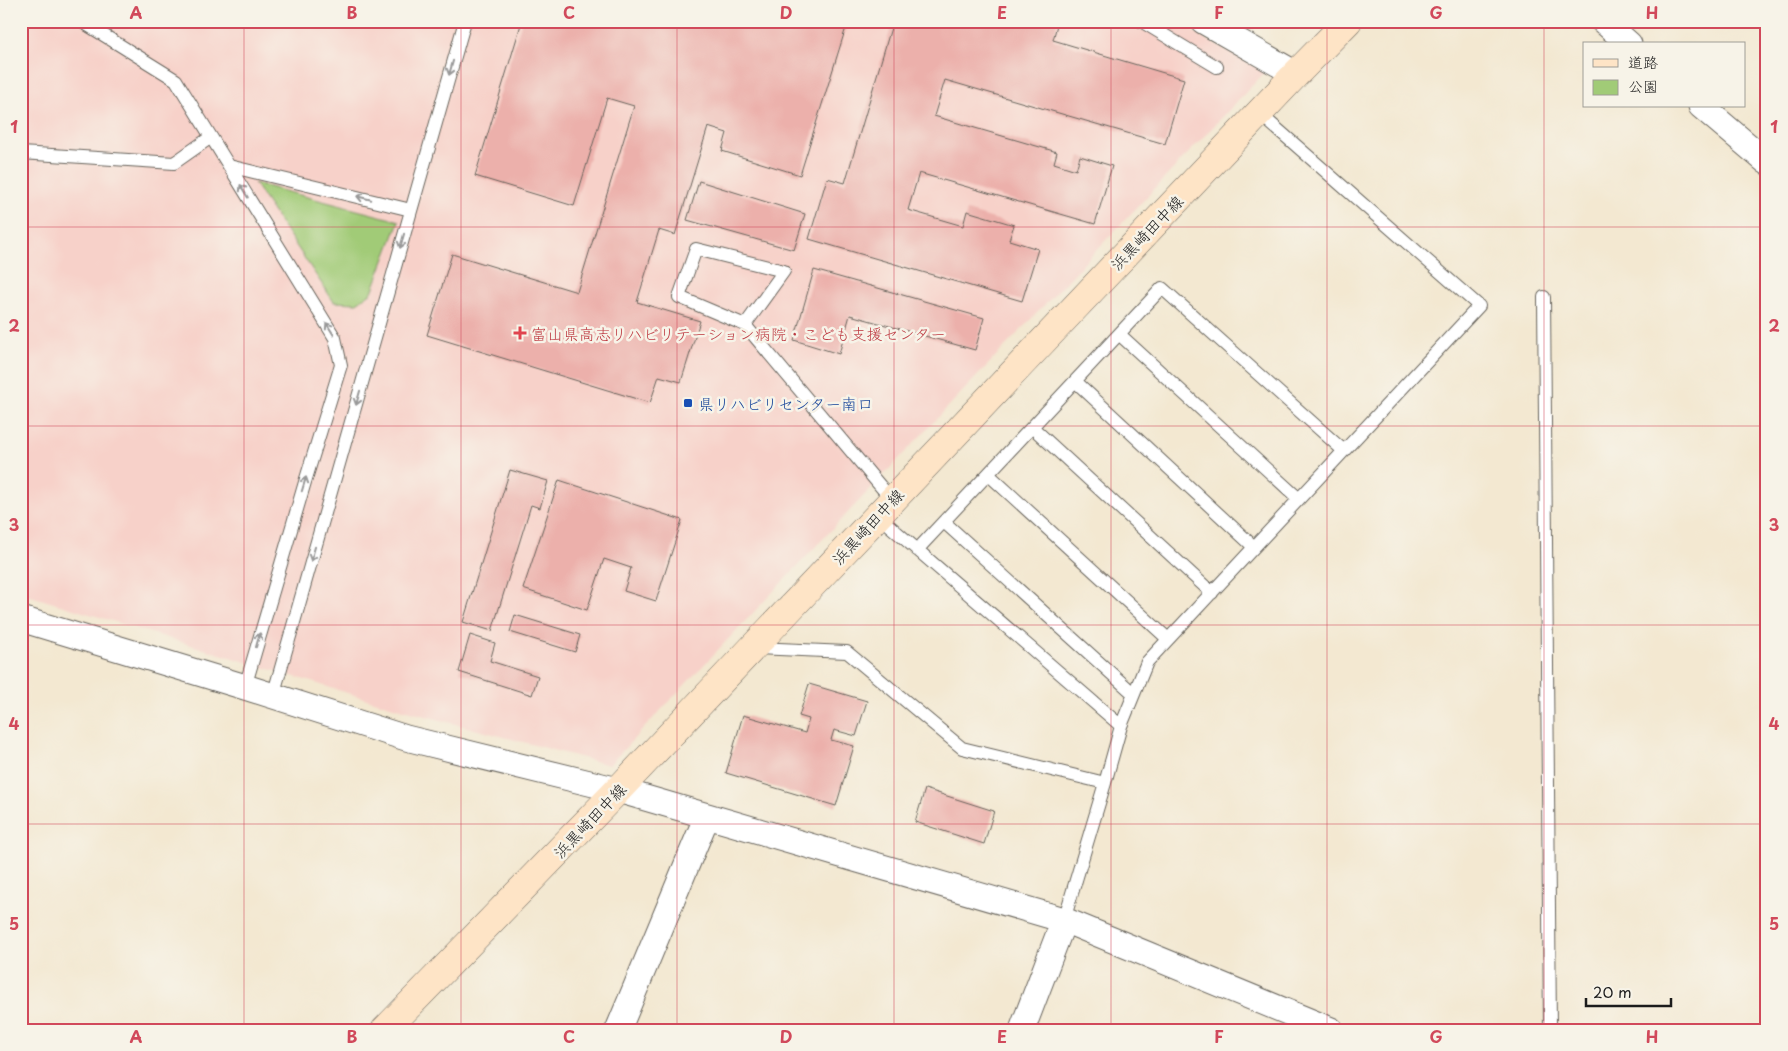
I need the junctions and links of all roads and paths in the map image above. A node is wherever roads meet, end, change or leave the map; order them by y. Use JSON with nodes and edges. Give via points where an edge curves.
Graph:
{"nodes":[{"id":1,"x":81,"y":21,"type":"edge"},
{"id":2,"x":465,"y":21,"type":"edge"},
{"id":3,"x":1141,"y":21,"type":"edge"},
{"id":4,"x":1204,"y":21,"type":"edge"},
{"id":5,"x":1348,"y":21,"type":"edge"},
{"id":6,"x":1603,"y":21,"type":"edge"},
{"id":7,"x":1627,"y":42,"type":"edge"},
{"id":8,"x":1217,"y":68,"type":"dead end"},
{"id":9,"x":1296,"y":74,"type":"junction"},
{"id":10,"x":1703,"y":108,"type":"edge"},
{"id":11,"x":1259,"y":113,"type":"junction"},
{"id":12,"x":212,"y":137,"type":"junction"},
{"id":13,"x":21,"y":153,"type":"edge"},
{"id":14,"x":1767,"y":162,"type":"edge"},
{"id":15,"x":229,"y":166,"type":"junction"},
{"id":16,"x":411,"y":210,"type":"junction"},
{"id":17,"x":1544,"y":297,"type":"dead end"},
{"id":18,"x":745,"y":325,"type":"junction"},
{"id":19,"x":1119,"y":334,"type":"junction"},
{"id":20,"x":1075,"y":381,"type":"junction"},
{"id":21,"x":1032,"y":427,"type":"junction"},
{"id":22,"x":1344,"y":451,"type":"junction"},
{"id":23,"x":988,"y":474,"type":"junction"},
{"id":24,"x":1299,"y":499,"type":"junction"},
{"id":25,"x":884,"y":507,"type":"junction"},
{"id":26,"x":944,"y":522,"type":"junction"},
{"id":27,"x":1254,"y":548,"type":"junction"},
{"id":28,"x":917,"y":550,"type":"junction"},
{"id":29,"x":1212,"y":593,"type":"junction"},
{"id":30,"x":21,"y":619,"type":"edge"},
{"id":31,"x":1168,"y":639,"type":"junction"},
{"id":32,"x":752,"y":648,"type":"junction"},
{"id":33,"x":245,"y":686,"type":"junction"},
{"id":34,"x":1134,"y":694,"type":"junction"},
{"id":35,"x":273,"y":696,"type":"junction"},
{"id":36,"x":1121,"y":726,"type":"junction"},
{"id":37,"x":1105,"y":783,"type":"junction"},
{"id":38,"x":618,"y":790,"type":"junction"},
{"id":39,"x":707,"y":816,"type":"junction"},
{"id":40,"x":1064,"y":920,"type":"junction"},
{"id":41,"x":385,"y":1030,"type":"edge"},
{"id":42,"x":618,"y":1030,"type":"edge"},
{"id":43,"x":1022,"y":1030,"type":"edge"},
{"id":44,"x":1331,"y":1030,"type":"edge"},
{"id":45,"x":1550,"y":1030,"type":"edge"}],
"edges":[{"from":1,"to":12,"type":"lane","via":[[176,80]]},
{"from":2,"to":16,"type":"lane","one_way":true},
{"from":3,"to":8,"type":"lane"},
{"from":4,"to":9,"type":"street"},
{"from":5,"to":9,"type":"main road","name":"浜黒崎田中線"},
{"from":6,"to":7,"type":"street"},
{"from":9,"to":11,"type":"main road","name":"浜黒崎田中線"},
{"from":10,"to":14,"type":"street"},
{"from":11,"to":22,"type":"lane","via":[[1479,306]]},
{"from":11,"to":25,"type":"main road","name":"浜黒崎田中線"},
{"from":12,"to":13,"type":"lane","via":[[174,163]]},
{"from":12,"to":15,"type":"lane"},
{"from":16,"to":15,"type":"lane","one_way":true},
{"from":33,"to":15,"type":"lane","one_way":true,"via":[[342,365],[335,338]]},
{"from":16,"to":35,"type":"lane","one_way":true},
{"from":17,"to":45,"type":"lane"},
{"from":18,"to":18,"type":"lane","via":[[679,297],[696,249],[784,271]]},
{"from":18,"to":25,"type":"lane"},
{"from":19,"to":20,"type":"lane"},
{"from":19,"to":22,"type":"lane","via":[[1162,288]]},
{"from":19,"to":24,"type":"lane"},
{"from":20,"to":21,"type":"lane"},
{"from":20,"to":27,"type":"lane"},
{"from":21,"to":23,"type":"lane"},
{"from":21,"to":29,"type":"lane"},
{"from":22,"to":24,"type":"lane"},
{"from":23,"to":26,"type":"lane"},
{"from":23,"to":31,"type":"lane"},
{"from":24,"to":27,"type":"lane"},
{"from":25,"to":28,"type":"lane"},
{"from":25,"to":32,"type":"main road","name":"浜黒崎田中線"},
{"from":26,"to":28,"type":"lane"},
{"from":26,"to":34,"type":"lane"},
{"from":27,"to":29,"type":"lane"},
{"from":28,"to":36,"type":"lane"},
{"from":29,"to":31,"type":"lane"},
{"from":30,"to":33,"type":"street"},
{"from":31,"to":34,"type":"lane","via":[[1147,662]]},
{"from":32,"to":37,"type":"lane","via":[[847,652],[962,748]]},
{"from":32,"to":38,"type":"main road","name":"浜黒崎田中線"},
{"from":33,"to":35,"type":"street"},
{"from":34,"to":36,"type":"lane"},
{"from":35,"to":38,"type":"street","via":[[406,738]]},
{"from":36,"to":37,"type":"lane"},
{"from":37,"to":40,"type":"lane"},
{"from":38,"to":39,"type":"street"},
{"from":38,"to":41,"type":"main road","name":"浜黒崎田中線"},
{"from":39,"to":40,"type":"street"},
{"from":39,"to":42,"type":"street"},
{"from":40,"to":43,"type":"street"},
{"from":40,"to":44,"type":"street"}]}
